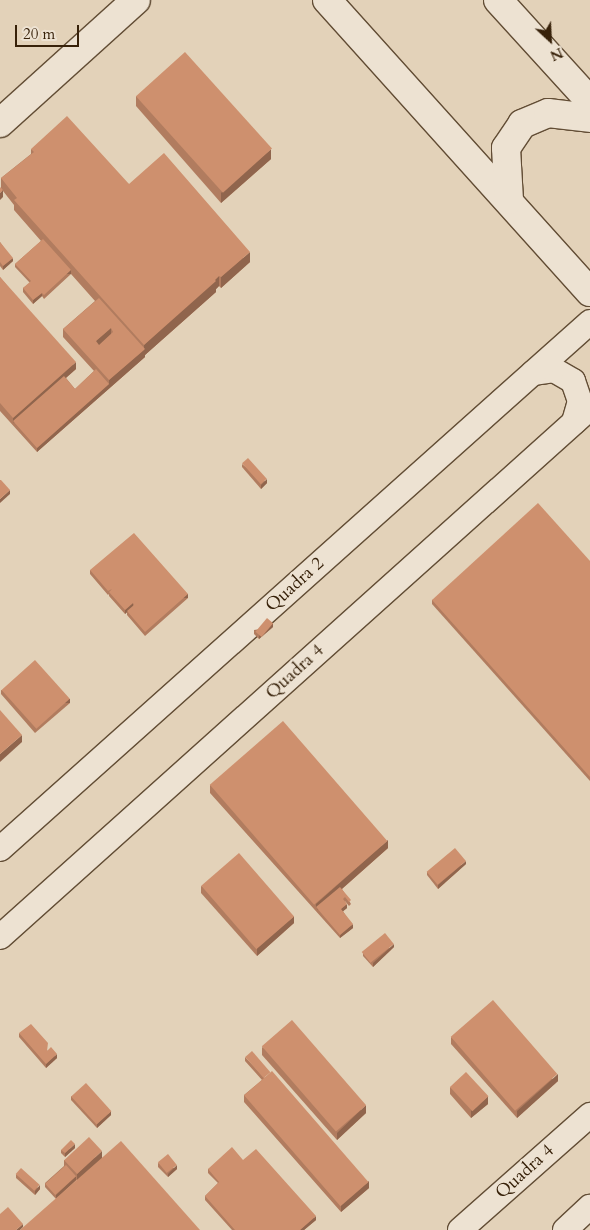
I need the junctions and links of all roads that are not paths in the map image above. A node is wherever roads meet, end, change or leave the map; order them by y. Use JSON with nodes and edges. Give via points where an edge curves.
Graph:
{"nodes":[{"id":1,"x":136,"y":0,"type":"edge"},
{"id":2,"x":327,"y":0,"type":"edge"},
{"id":3,"x":498,"y":0,"type":"edge"},
{"id":4,"x":590,"y":101,"type":"edge"},
{"id":5,"x":590,"y":118,"type":"edge"},
{"id":6,"x":0,"y":123,"type":"edge"},
{"id":7,"x":509,"y":200,"type":"junction"},
{"id":8,"x":590,"y":292,"type":"edge"},
{"id":9,"x":590,"y":322,"type":"edge"},
{"id":10,"x":533,"y":372,"type":"junction"},
{"id":11,"x":582,"y":415,"type":"edge"},
{"id":12,"x":0,"y":849,"type":"edge"},
{"id":13,"x":0,"y":937,"type":"edge"},
{"id":14,"x":590,"y":1115,"type":"edge"},
{"id":15,"x":590,"y":1207,"type":"edge"},
{"id":16,"x":460,"y":1230,"type":"edge"},
{"id":17,"x":565,"y":1230,"type":"edge"}],
"edges":[{"from":1,"to":6,"type":"street"},
{"from":2,"to":7,"type":"street"},
{"from":3,"to":4,"type":"street"},
{"from":5,"to":7,"type":"street","via":[[548,113],[522,124],[506,148]]},
{"from":7,"to":8,"type":"street"},
{"from":9,"to":10,"type":"street","name":"Quadra 2"},
{"from":10,"to":11,"type":"street","via":[[554,370],[573,381]]},
{"from":10,"to":12,"type":"street","name":"Quadra 2"},
{"from":11,"to":13,"type":"street","name":"Quadra 4"},
{"from":14,"to":16,"type":"street","name":"Quadra 4"},
{"from":15,"to":17,"type":"street"}]}
